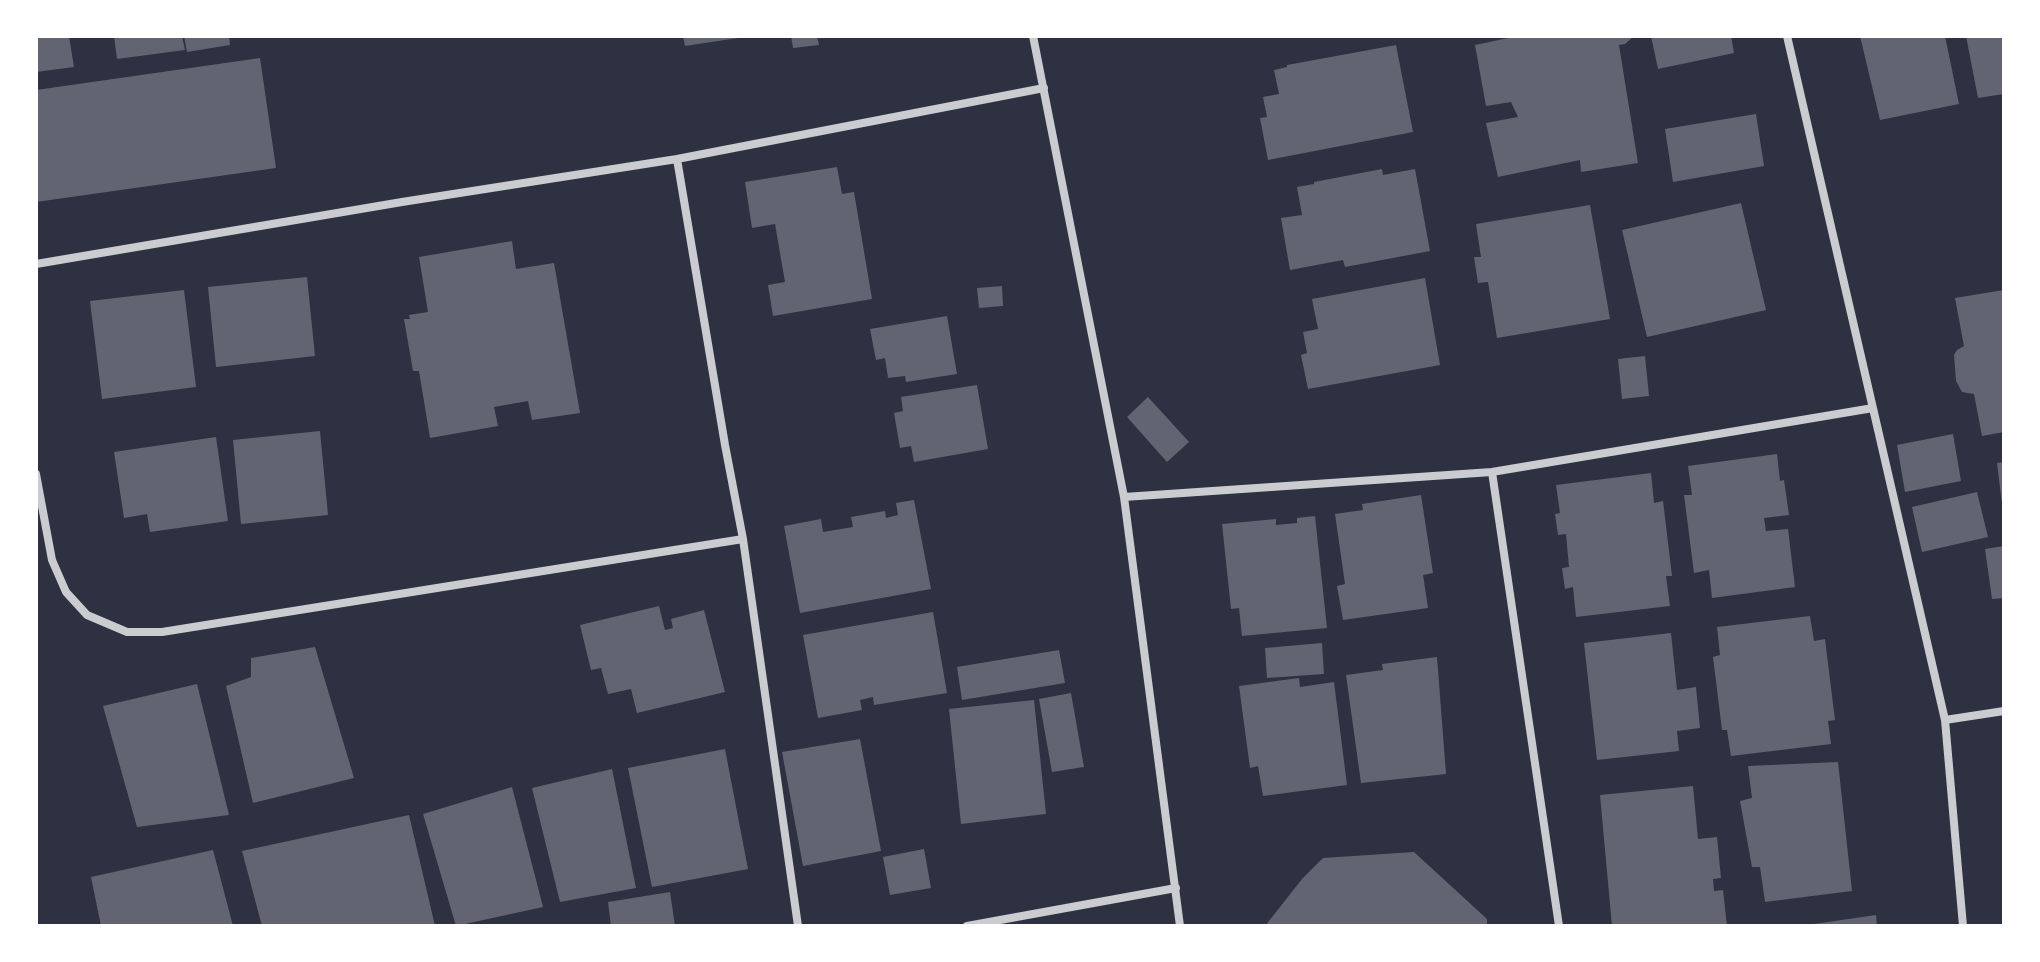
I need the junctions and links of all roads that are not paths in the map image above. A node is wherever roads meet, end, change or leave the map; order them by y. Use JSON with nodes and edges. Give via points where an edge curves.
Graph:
{"nodes":[{"id":1,"x":1033,"y":36,"type":"edge"},
{"id":2,"x":1787,"y":36,"type":"edge"},
{"id":3,"x":1044,"y":88,"type":"junction"},
{"id":4,"x":677,"y":159,"type":"junction"},
{"id":5,"x":36,"y":264,"type":"edge"},
{"id":6,"x":1873,"y":408,"type":"junction"},
{"id":7,"x":1492,"y":472,"type":"junction"},
{"id":8,"x":36,"y":474,"type":"edge"},
{"id":9,"x":1124,"y":497,"type":"junction"},
{"id":10,"x":743,"y":539,"type":"junction"},
{"id":11,"x":2004,"y":711,"type":"edge"},
{"id":12,"x":1945,"y":720,"type":"junction"},
{"id":13,"x":1176,"y":888,"type":"junction"},
{"id":14,"x":798,"y":926,"type":"edge"},
{"id":15,"x":967,"y":926,"type":"edge"},
{"id":16,"x":1180,"y":926,"type":"edge"},
{"id":17,"x":1559,"y":926,"type":"edge"},
{"id":18,"x":1963,"y":926,"type":"edge"}],
"edges":[{"from":1,"to":3,"type":"street"},
{"from":2,"to":6,"type":"street"},
{"from":3,"to":4,"type":"street"},
{"from":3,"to":9,"type":"street"},
{"from":4,"to":5,"type":"street"},
{"from":4,"to":10,"type":"street"},
{"from":6,"to":7,"type":"street"},
{"from":6,"to":12,"type":"street"},
{"from":7,"to":9,"type":"street"},
{"from":7,"to":17,"type":"street"},
{"from":8,"to":10,"type":"street","via":[[52,560],[66,592],[87,615],[127,632],[162,632]]},
{"from":9,"to":13,"type":"street"},
{"from":10,"to":14,"type":"street"},
{"from":11,"to":12,"type":"street"},
{"from":12,"to":18,"type":"street"},
{"from":13,"to":15,"type":"street"},
{"from":13,"to":16,"type":"street"}]}
